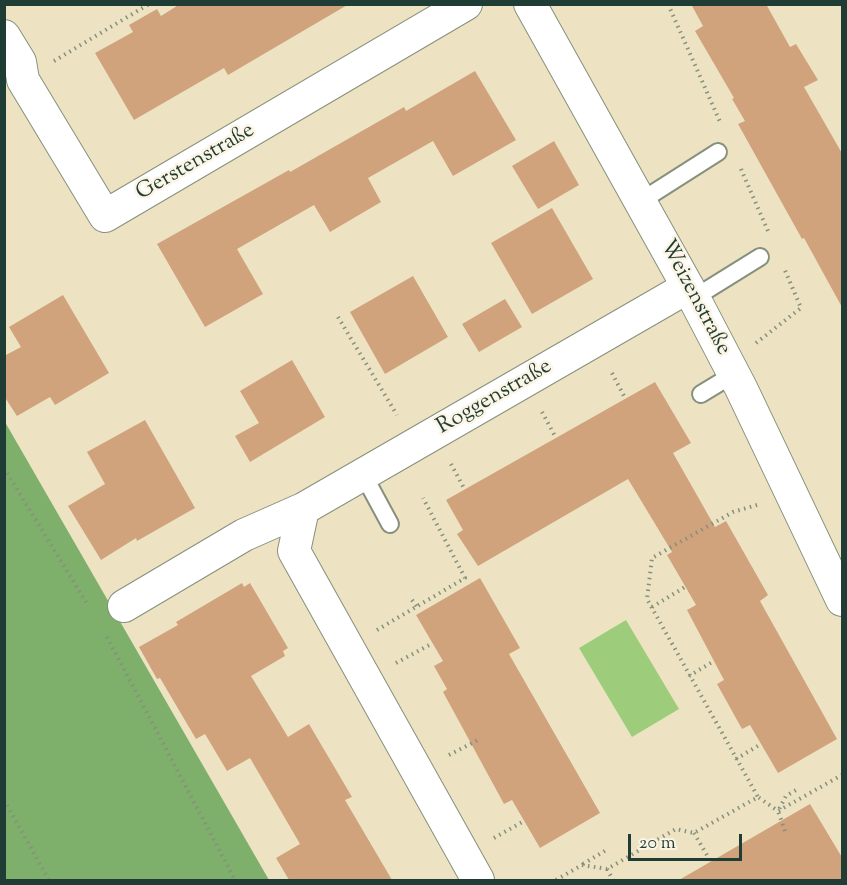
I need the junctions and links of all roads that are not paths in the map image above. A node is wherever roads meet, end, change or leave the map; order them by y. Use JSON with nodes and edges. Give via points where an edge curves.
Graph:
{"nodes":[{"id":1,"x":466,"y":4,"type":"edge"},
{"id":2,"x":530,"y":4,"type":"edge"},
{"id":3,"x":4,"y":36,"type":"edge"},
{"id":4,"x":718,"y":152,"type":"dead end"},
{"id":5,"x":641,"y":201,"type":"junction"},
{"id":6,"x":760,"y":257,"type":"dead end"},
{"id":7,"x":691,"y":292,"type":"junction"},
{"id":8,"x":732,"y":369,"type":"junction"},
{"id":9,"x":701,"y":394,"type":"dead end"},
{"id":10,"x":363,"y":474,"type":"junction"},
{"id":11,"x":303,"y":509,"type":"junction"},
{"id":12,"x":390,"y":524,"type":"dead end"},
{"id":13,"x":843,"y":600,"type":"edge"},
{"id":14,"x":124,"y":606,"type":"dead end"},
{"id":15,"x":478,"y":880,"type":"edge"}],
"edges":[{"from":1,"to":3,"type":"street","name":"Gerstenstraße","via":[[105,216],[23,80],[20,62]]},
{"from":2,"to":5,"type":"street","name":"Weizenstraße"},
{"from":4,"to":5,"type":"lane"},
{"from":5,"to":7,"type":"street","name":"Weizenstraße"},
{"from":6,"to":7,"type":"lane"},
{"from":7,"to":8,"type":"street","name":"Weizenstraße"},
{"from":7,"to":10,"type":"street","name":"Roggenstraße"},
{"from":8,"to":9,"type":"lane"},
{"from":8,"to":13,"type":"street","name":"Weizenstraße"},
{"from":10,"to":11,"type":"street","name":"Roggenstraße"},
{"from":10,"to":12,"type":"lane"},
{"from":11,"to":14,"type":"street","name":"Roggenstraße","via":[[244,535]]},
{"from":11,"to":15,"type":"street","via":[[294,551]]}]}
